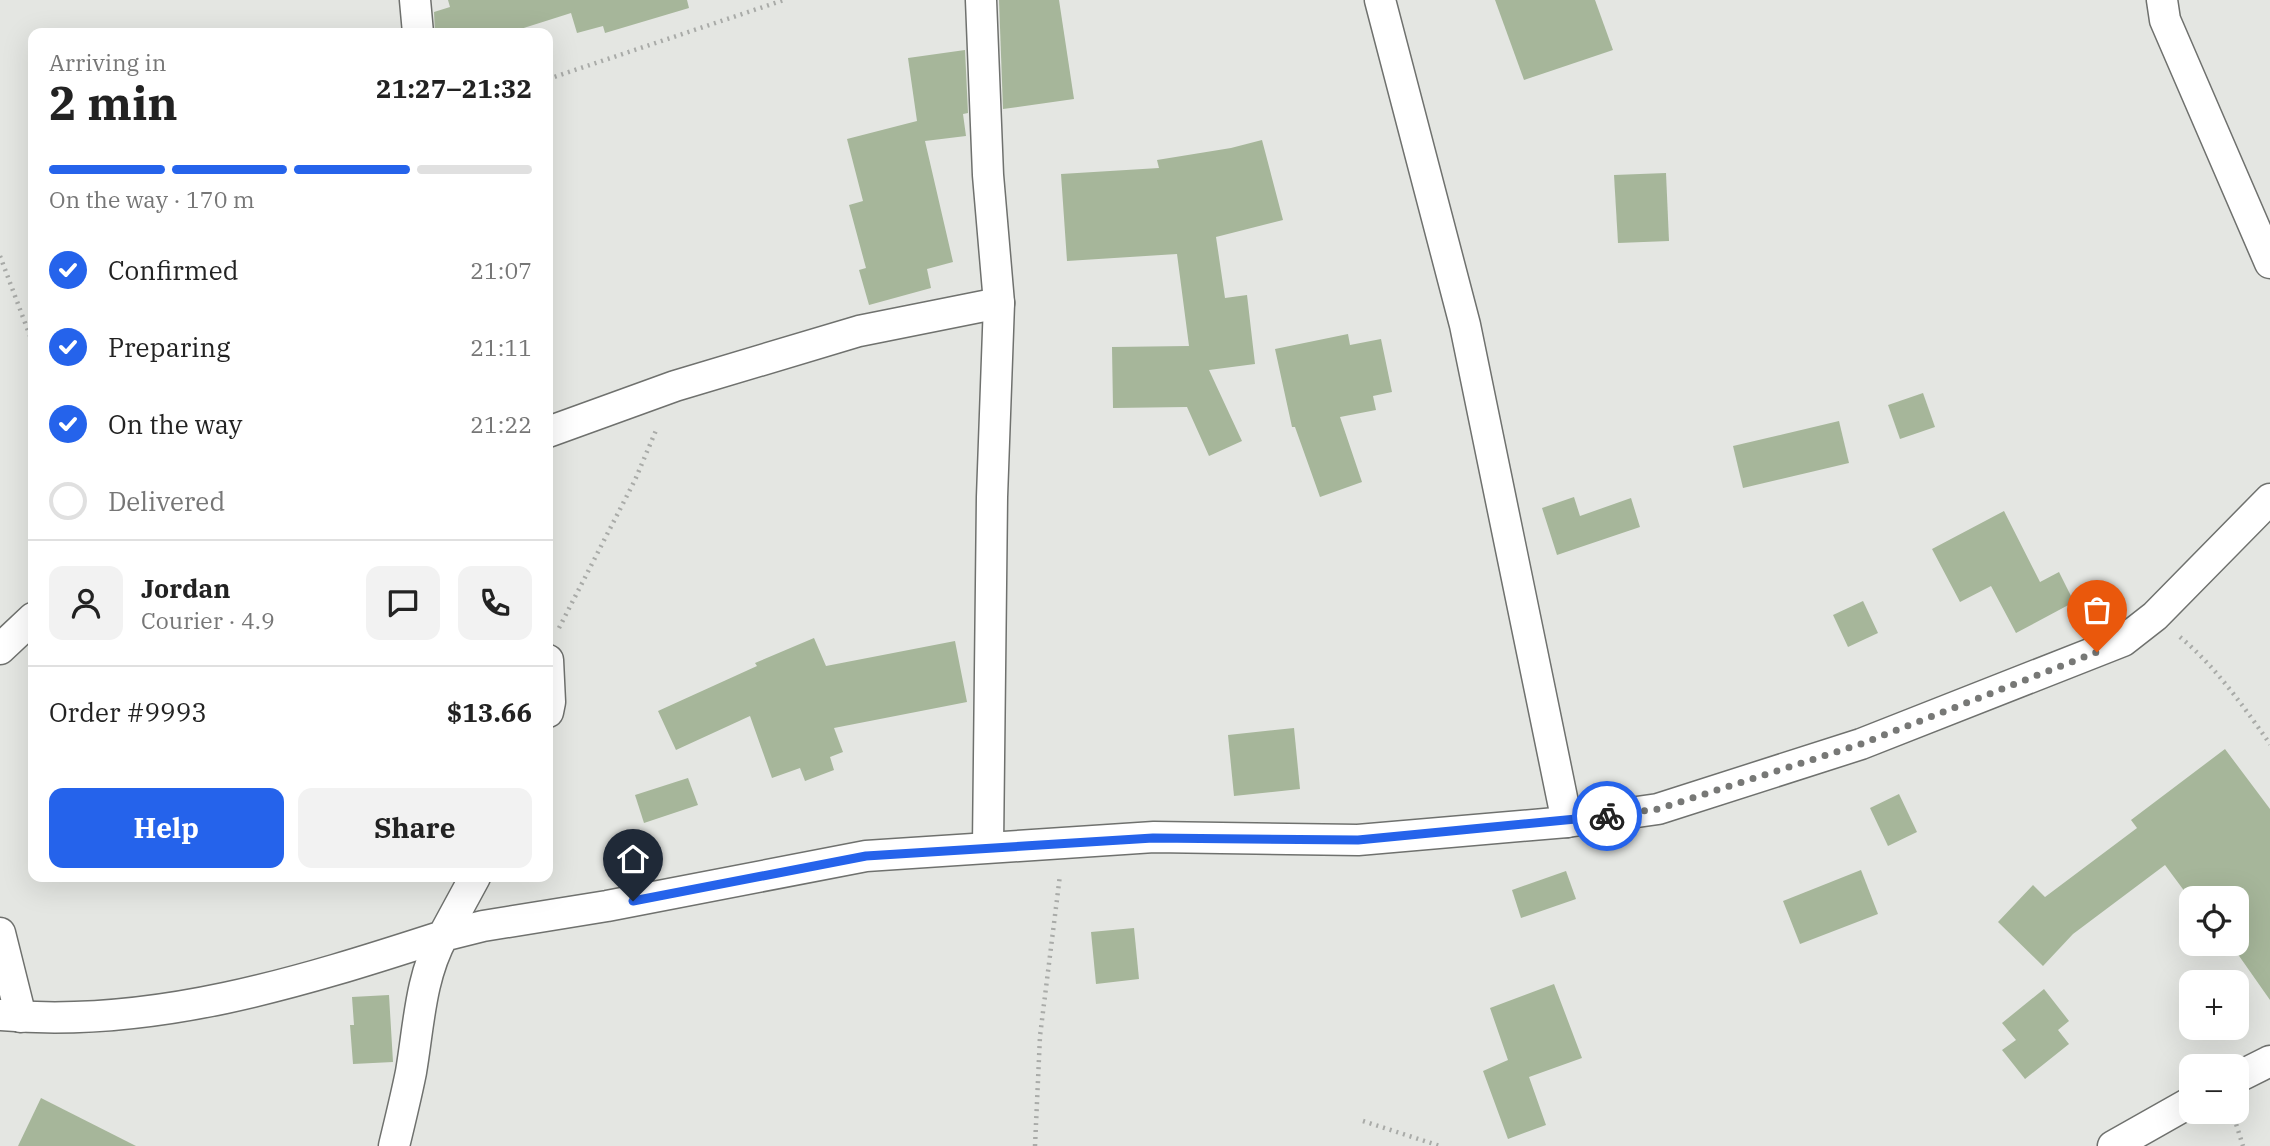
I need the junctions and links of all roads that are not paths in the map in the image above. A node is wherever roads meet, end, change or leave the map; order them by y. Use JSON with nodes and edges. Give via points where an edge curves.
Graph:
{"nodes":[{"id":1,"x":415,"y":0,"type":"edge"},
{"id":2,"x":981,"y":0,"type":"edge"},
{"id":3,"x":1380,"y":0,"type":"edge"},
{"id":4,"x":2162,"y":0,"type":"edge"},
{"id":5,"x":418,"y":28,"type":"edge"},
{"id":6,"x":2270,"y":263,"type":"edge"},
{"id":7,"x":999,"y":303,"type":"junction"},
{"id":8,"x":553,"y":430,"type":"edge"},
{"id":9,"x":2270,"y":499,"type":"edge"},
{"id":10,"x":28,"y":623,"type":"edge"},
{"id":11,"x":0,"y":649,"type":"edge"},
{"id":12,"x":1567,"y":822,"type":"junction"},
{"id":13,"x":988,"y":846,"type":"junction"},
{"id":14,"x":472,"y":882,"type":"edge"},
{"id":15,"x":0,"y":933,"type":"edge"},
{"id":16,"x":443,"y":936,"type":"junction"},
{"id":17,"x":10,"y":1016,"type":"edge"},
{"id":18,"x":2270,"y":1061,"type":"edge"},
{"id":19,"x":2249,"y":1072,"type":"edge"},
{"id":20,"x":2179,"y":1109,"type":"edge"},
{"id":21,"x":394,"y":1146,"type":"edge"},
{"id":22,"x":2113,"y":1146,"type":"edge"}],
"edges":[{"from":1,"to":5,"type":"street"},
{"from":2,"to":7,"type":"street"},
{"from":3,"to":12,"type":"street","via":[[1465,325]]},
{"from":4,"to":6,"type":"street","via":[[2165,20]]},
{"from":7,"to":8,"type":"street","via":[[859,331],[675,386]]},
{"from":7,"to":13,"type":"street"},
{"from":9,"to":12,"type":"street","via":[[2155,616],[2123,641],[1861,744],[1658,809]]},
{"from":10,"to":11,"type":"street"},
{"from":12,"to":13,"type":"street","via":[[1358,840],[1153,838]]},
{"from":13,"to":16,"type":"street","via":[[866,856]]},
{"from":14,"to":16,"type":"street"},
{"from":15,"to":17,"type":"street"},
{"from":16,"to":17,"type":"street","via":[[317,977],[165,1010]]},
{"from":16,"to":21,"type":"street","via":[[423,985]]},
{"from":18,"to":19,"type":"street"},
{"from":20,"to":22,"type":"street"}]}
